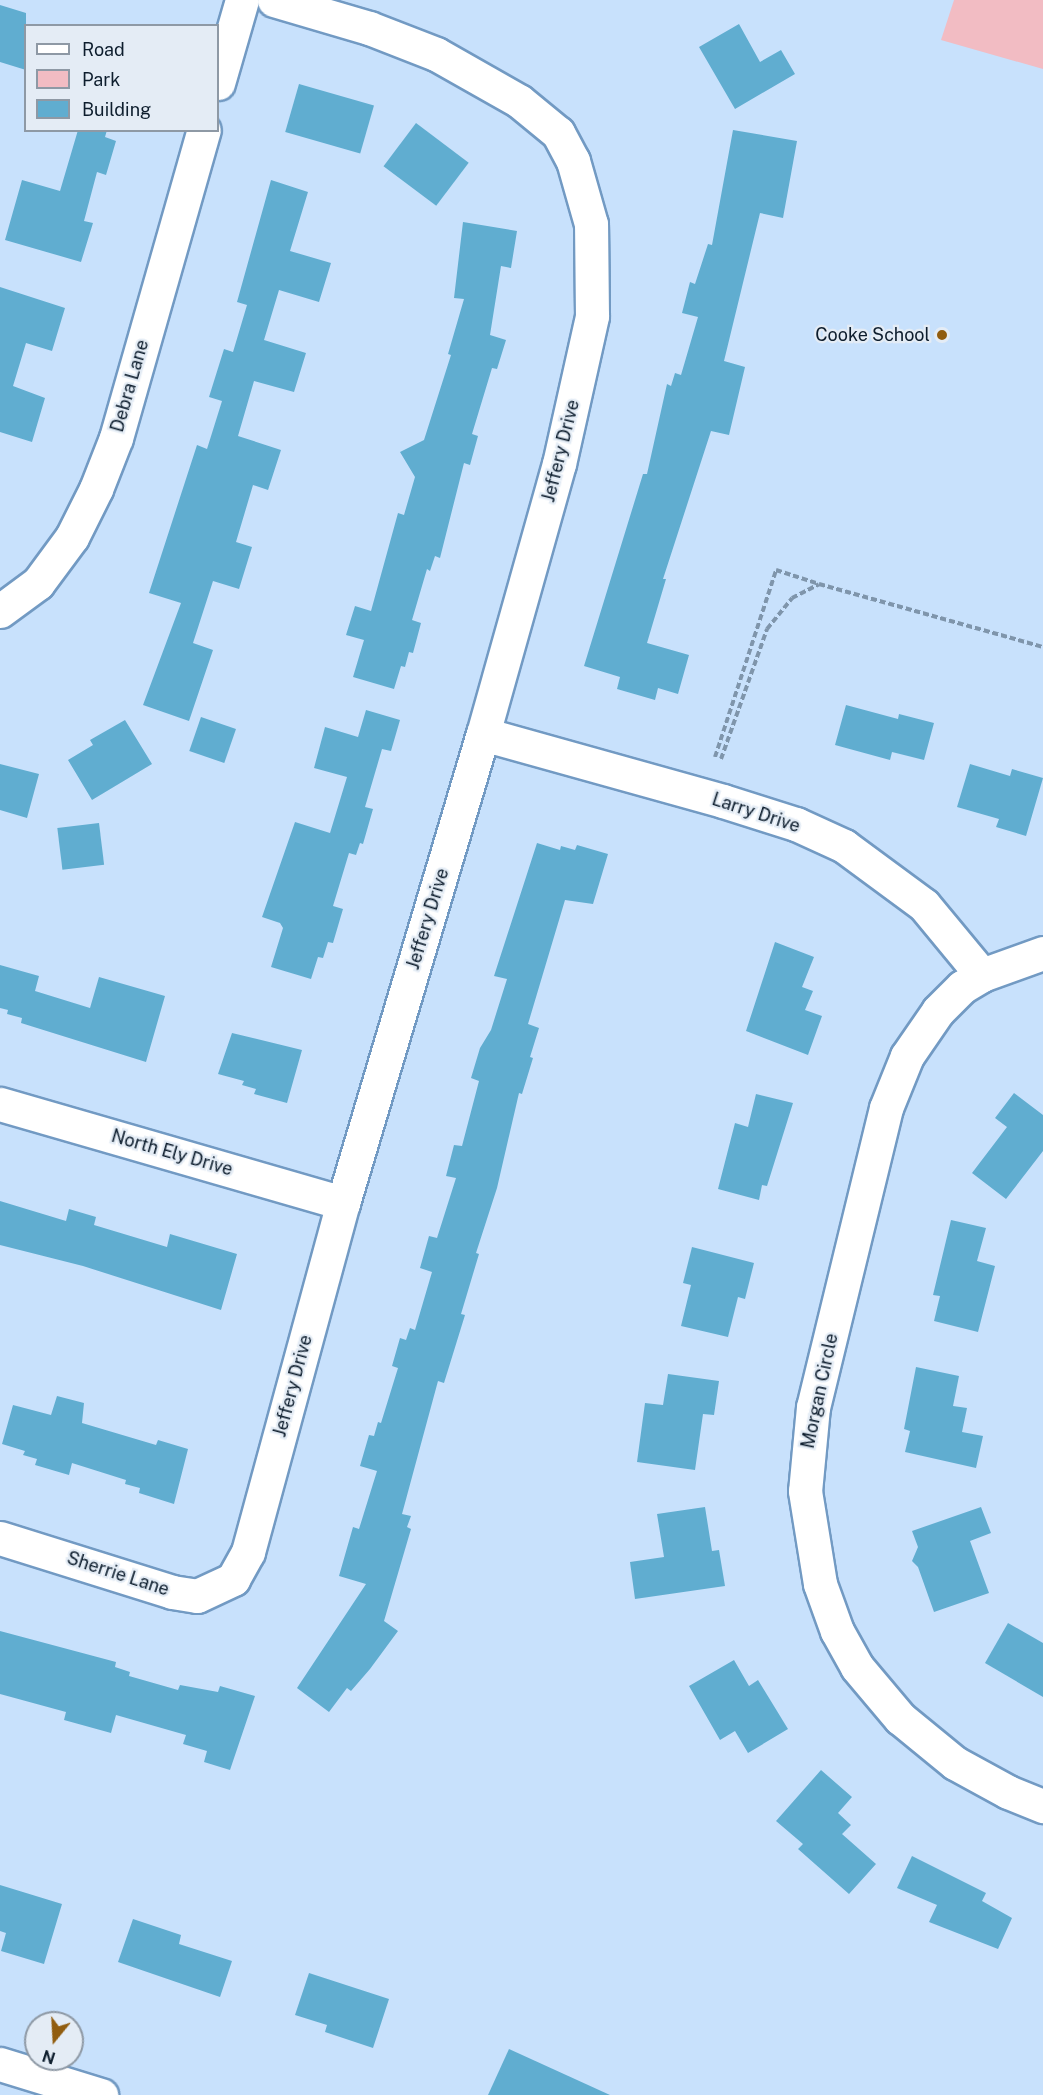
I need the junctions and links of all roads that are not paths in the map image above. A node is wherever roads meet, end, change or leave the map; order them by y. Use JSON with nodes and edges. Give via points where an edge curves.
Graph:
{"nodes":[{"id":1,"x":242,"y":0,"type":"edge"},
{"id":2,"x":274,"y":0,"type":"edge"},
{"id":3,"x":219,"y":80,"type":"edge"},
{"id":4,"x":203,"y":132,"type":"edge"},
{"id":5,"x":0,"y":611,"type":"edge"},
{"id":6,"x":483,"y":734,"type":"junction"},
{"id":7,"x":1043,"y":952,"type":"edge"},
{"id":8,"x":982,"y":975,"type":"junction"},
{"id":9,"x":0,"y":1104,"type":"edge"},
{"id":10,"x":343,"y":1203,"type":"junction"},
{"id":11,"x":0,"y":1538,"type":"edge"},
{"id":12,"x":233,"y":1579,"type":"joint"},
{"id":13,"x":1043,"y":1806,"type":"edge"},
{"id":14,"x":0,"y":2064,"type":"edge"},
{"id":15,"x":101,"y":2095,"type":"edge"}],
"edges":[{"from":1,"to":3,"type":"street"},
{"from":2,"to":6,"type":"street","name":"Jeffery Drive","via":[[369,28],[436,54],[519,101],[558,134],[573,161],[591,224],[592,316],[584,359]]},
{"from":4,"to":5,"type":"street","name":"Debra Lane","via":[[116,438],[96,489],[72,537],[38,583]]},
{"from":6,"to":8,"type":"street","name":"Larry Drive","via":[[723,801],[796,824],[844,846],[924,905]]},
{"from":6,"to":10,"type":"street","name":"Jeffery Drive"},
{"from":7,"to":8,"type":"street","name":"Morgan Circle"},
{"from":8,"to":13,"type":"street","name":"Morgan Circle","via":[[938,1011],[907,1056],[886,1108],[813,1407],[805,1491],[820,1584],[837,1631],[857,1667],[900,1718],[955,1763]]},
{"from":9,"to":10,"type":"street","name":"North Ely Drive"},
{"from":10,"to":12,"type":"street","name":"Jeffery Drive","via":[[248,1552]]},
{"from":11,"to":12,"type":"street","name":"Sherrie Lane","via":[[172,1592],[197,1596]]},
{"from":14,"to":15,"type":"street"}]}
